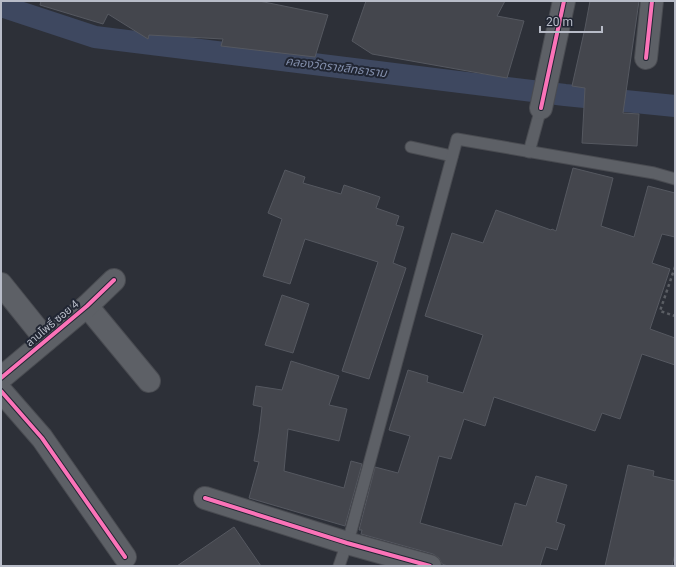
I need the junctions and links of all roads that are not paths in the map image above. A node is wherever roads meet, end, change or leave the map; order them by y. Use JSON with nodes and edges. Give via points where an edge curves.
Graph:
{"nodes":[{"id":1,"x":564,"y":1,"type":"edge"},
{"id":2,"x":652,"y":1,"type":"edge"},
{"id":3,"x":646,"y":58,"type":"dead end"},
{"id":4,"x":541,"y":108,"type":"joint"},
{"id":5,"x":411,"y":147,"type":"dead end"},
{"id":6,"x":529,"y":152,"type":"junction"},
{"id":7,"x":452,"y":156,"type":"junction"},
{"id":8,"x":675,"y":179,"type":"edge"},
{"id":9,"x":114,"y":280,"type":"dead end"},
{"id":10,"x":1,"y":284,"type":"edge"},
{"id":11,"x":87,"y":306,"type":"junction"},
{"id":12,"x":46,"y":340,"type":"junction"},
{"id":13,"x":1,"y":378,"type":"edge"},
{"id":14,"x":149,"y":381,"type":"dead end"},
{"id":15,"x":1,"y":391,"type":"edge"},
{"id":16,"x":205,"y":498,"type":"dead end"},
{"id":17,"x":347,"y":543,"type":"junction"},
{"id":18,"x":125,"y":557,"type":"dead end"},
{"id":19,"x":339,"y":566,"type":"edge"},
{"id":20,"x":430,"y":566,"type":"edge"}],
"edges":[{"from":1,"to":4,"type":"street"},
{"from":2,"to":3,"type":"street"},
{"from":4,"to":6,"type":"lane"},
{"from":5,"to":7,"type":"lane"},
{"from":6,"to":7,"type":"lane","via":[[458,139]]},
{"from":6,"to":8,"type":"lane","via":[[654,173]]},
{"from":7,"to":17,"type":"lane"},
{"from":9,"to":11,"type":"street","name":"ลานโพธิ์ ซอย 4"},
{"from":10,"to":12,"type":"street"},
{"from":11,"to":12,"type":"street","name":"ลานโพธิ์ ซอย 4"},
{"from":11,"to":14,"type":"street"},
{"from":12,"to":13,"type":"street","name":"ลานโพธิ์ ซอย 4"},
{"from":15,"to":18,"type":"street","via":[[42,438]]},
{"from":16,"to":17,"type":"street"},
{"from":17,"to":19,"type":"lane"},
{"from":17,"to":20,"type":"street"}]}
